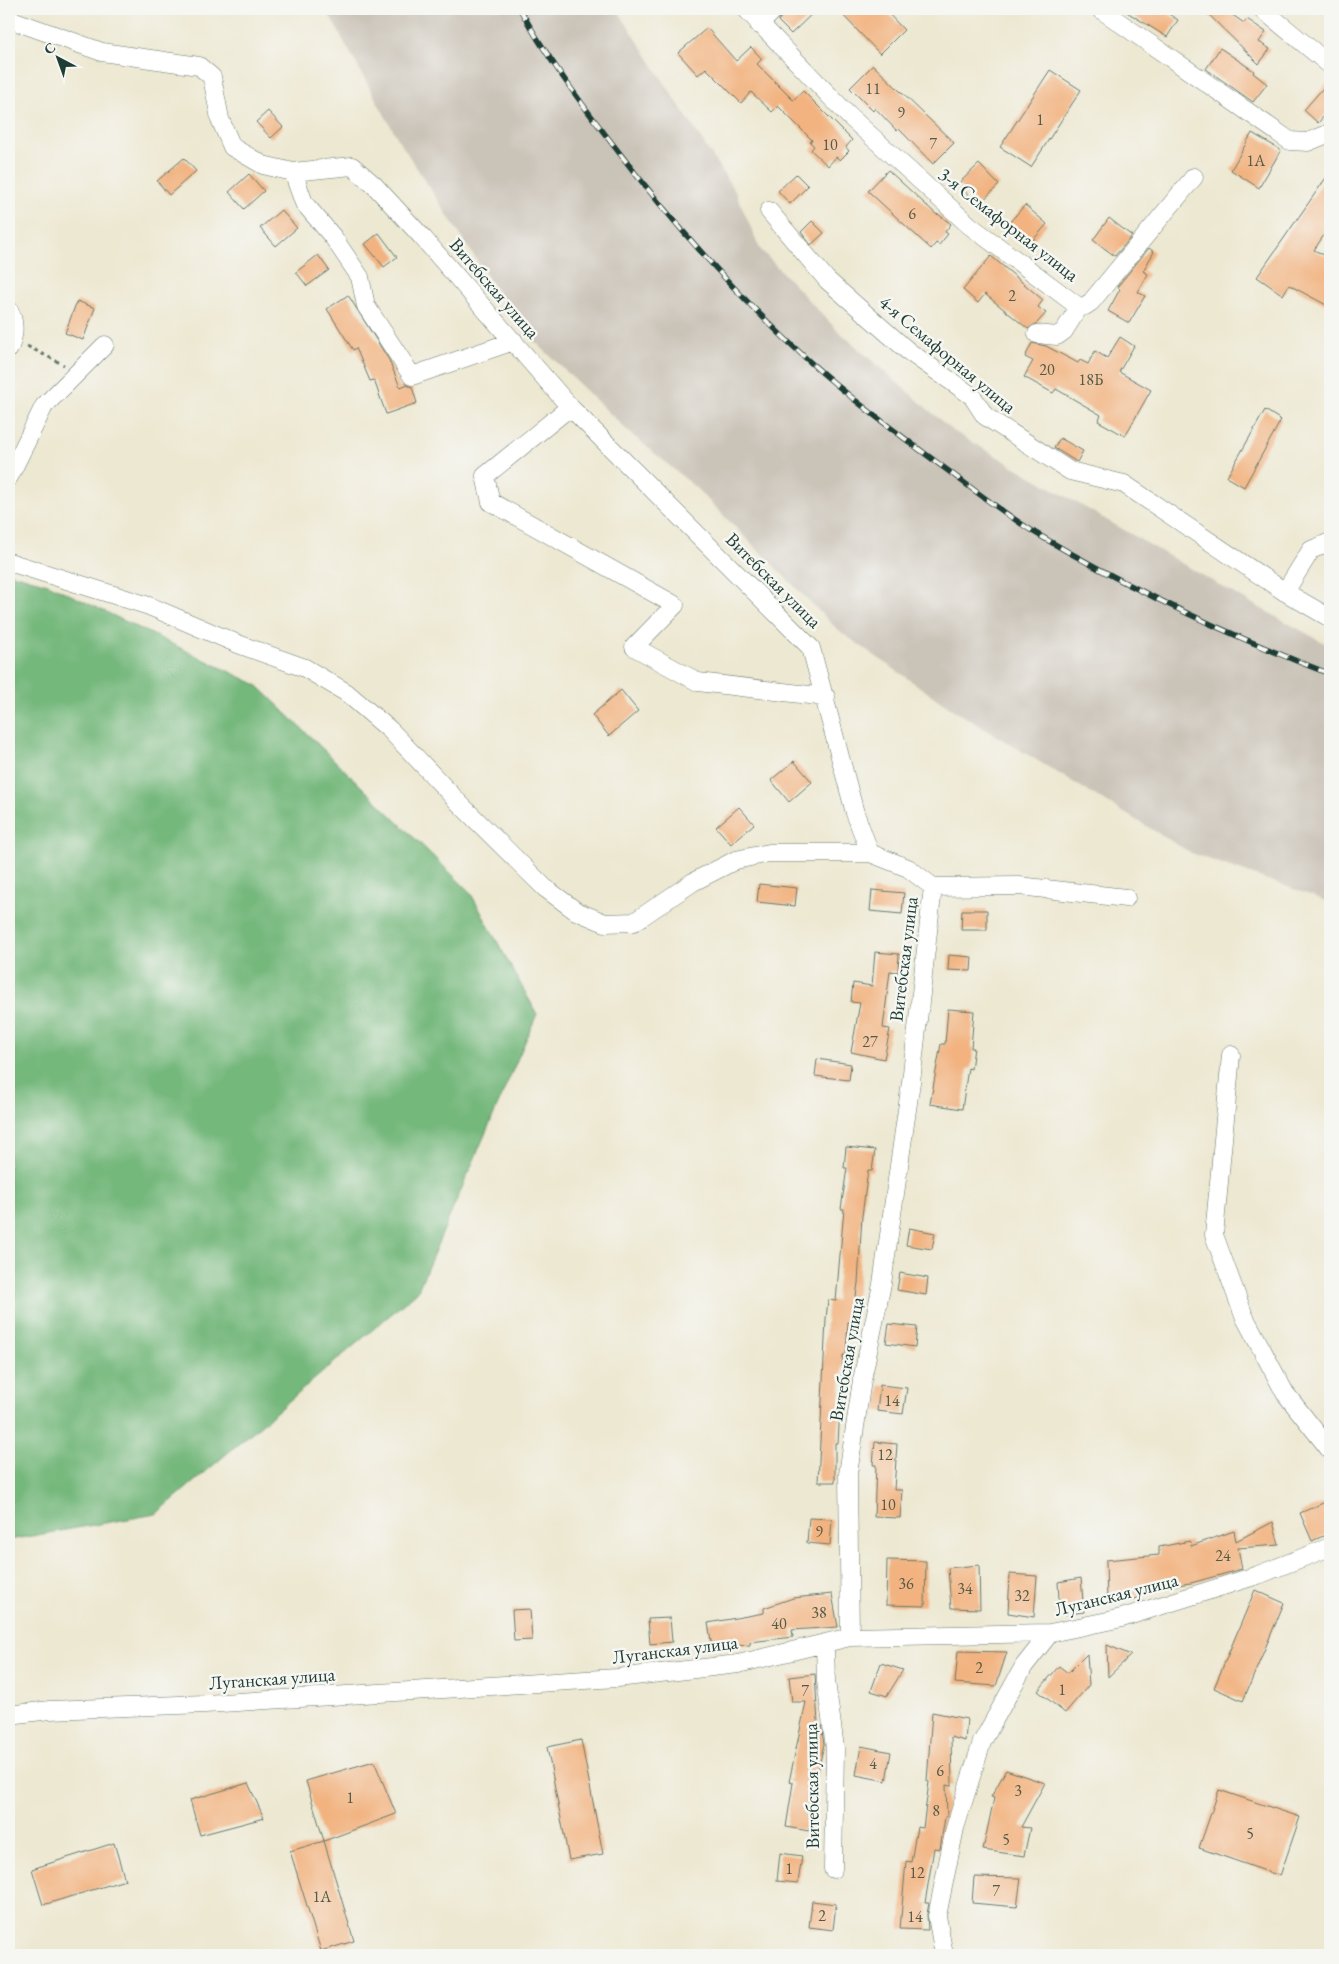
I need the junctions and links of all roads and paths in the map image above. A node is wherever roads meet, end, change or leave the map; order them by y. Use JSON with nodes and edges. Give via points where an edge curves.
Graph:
{"nodes":[{"id":1,"x":746,"y":9,"type":"edge"},
{"id":2,"x":775,"y":9,"type":"edge"},
{"id":3,"x":1100,"y":9,"type":"edge"},
{"id":4,"x":1262,"y":9,"type":"edge"},
{"id":5,"x":13,"y":21,"type":"edge"},
{"id":6,"x":760,"y":25,"type":"junction"},
{"id":7,"x":1330,"y":65,"type":"edge"},
{"id":8,"x":1330,"y":133,"type":"edge"},
{"id":9,"x":293,"y":172,"type":"junction"},
{"id":10,"x":1194,"y":177,"type":"dead end"},
{"id":11,"x":769,"y":211,"type":"dead end"},
{"id":12,"x":1079,"y":307,"type":"junction"},
{"id":13,"x":9,"y":310,"type":"edge"},
{"id":14,"x":1037,"y":334,"type":"dead end"},
{"id":15,"x":514,"y":341,"type":"junction"},
{"id":16,"x":11,"y":344,"type":"edge"},
{"id":17,"x":105,"y":345,"type":"dead end"},
{"id":18,"x":78,"y":372,"type":"junction"},
{"id":19,"x":570,"y":407,"type":"junction"},
{"id":20,"x":9,"y":477,"type":"edge"},
{"id":21,"x":1330,"y":542,"type":"edge"},
{"id":22,"x":9,"y":562,"type":"edge"},
{"id":23,"x":1285,"y":592,"type":"junction"},
{"id":24,"x":1330,"y":618,"type":"edge"},
{"id":25,"x":826,"y":698,"type":"junction"},
{"id":26,"x":870,"y":852,"type":"junction"},
{"id":27,"x":933,"y":887,"type":"junction"},
{"id":28,"x":1126,"y":898,"type":"dead end"},
{"id":29,"x":1231,"y":1055,"type":"dead end"},
{"id":30,"x":1330,"y":1450,"type":"edge"},
{"id":31,"x":1330,"y":1547,"type":"edge"},
{"id":32,"x":1050,"y":1632,"type":"junction"},
{"id":33,"x":850,"y":1637,"type":"junction"},
{"id":34,"x":825,"y":1643,"type":"junction"},
{"id":35,"x":9,"y":1715,"type":"edge"},
{"id":36,"x":833,"y":1869,"type":"dead end"},
{"id":37,"x":944,"y":1955,"type":"edge"}],
"edges":[{"from":1,"to":6,"type":"street","name":"3-я Семафорная улица"},
{"from":2,"to":6,"type":"street"},
{"from":3,"to":8,"type":"street","via":[[1290,141],[1308,142]]},
{"from":4,"to":7,"type":"street"},
{"from":5,"to":9,"type":"street","name":"Витебская улица","via":[[102,52],[199,66],[212,77],[220,119],[232,147],[262,165]]},
{"from":6,"to":12,"type":"street","name":"3-я Семафорная улица","via":[[848,116],[969,225]]},
{"from":9,"to":15,"type":"street","name":"Витебская улица","via":[[352,166],[380,191]]},
{"from":9,"to":15,"type":"street","via":[[304,203],[333,236],[360,277],[366,306],[412,376]]},
{"from":10,"to":12,"type":"street","name":"3-я Семафорная улица","via":[[1091,302]]},
{"from":11,"to":23,"type":"street","name":"4-я Семафорная улица","via":[[827,280],[908,351],[972,396],[985,416],[1070,471],[1124,484]]},
{"from":12,"to":14,"type":"street","via":[[1064,331],[1057,336]]},
{"from":13,"to":16,"type":"street","via":[[14,320]]},
{"from":15,"to":19,"type":"street","name":"Витебская улица"},
{"from":16,"to":18,"type":"path"},
{"from":17,"to":18,"type":"street"},
{"from":18,"to":20,"type":"street","via":[[44,406]]},
{"from":19,"to":25,"type":"street","name":"Витебская улица","via":[[811,648]]},
{"from":19,"to":25,"type":"street","via":[[485,476],[491,502],[675,605],[634,647],[698,682]]},
{"from":21,"to":23,"type":"street","via":[[1311,550]]},
{"from":22,"to":26,"type":"street","via":[[148,606],[305,668],[347,694],[390,730],[546,888],[576,911],[605,924],[634,922],[693,882],[736,860],[769,853]]},
{"from":23,"to":24,"type":"street","name":"4-я Семафорная улица"},
{"from":25,"to":26,"type":"street","name":"Витебская улица","via":[[855,812]]},
{"from":26,"to":27,"type":"street","name":"Витебская улица","via":[[908,868]]},
{"from":27,"to":28,"type":"street","via":[[1019,886]]},
{"from":27,"to":33,"type":"street","name":"Витебская улица","via":[[911,1082],[886,1256],[848,1474]]},
{"from":29,"to":30,"type":"street","via":[[1214,1235],[1244,1316],[1285,1393]]},
{"from":31,"to":32,"type":"street","name":"Луганская улица","via":[[1258,1575],[1122,1618]]},
{"from":32,"to":33,"type":"street","name":"Луганская улица"},
{"from":32,"to":37,"type":"street","via":[[1024,1666],[982,1742],[956,1828],[937,1916]]},
{"from":33,"to":34,"type":"street","name":"Луганская улица"},
{"from":34,"to":35,"type":"street","name":"Луганская улица","via":[[738,1664],[617,1678],[205,1704],[50,1710]]},
{"from":34,"to":36,"type":"street","name":"Витебская улица","via":[[826,1681],[835,1748]]}]}
